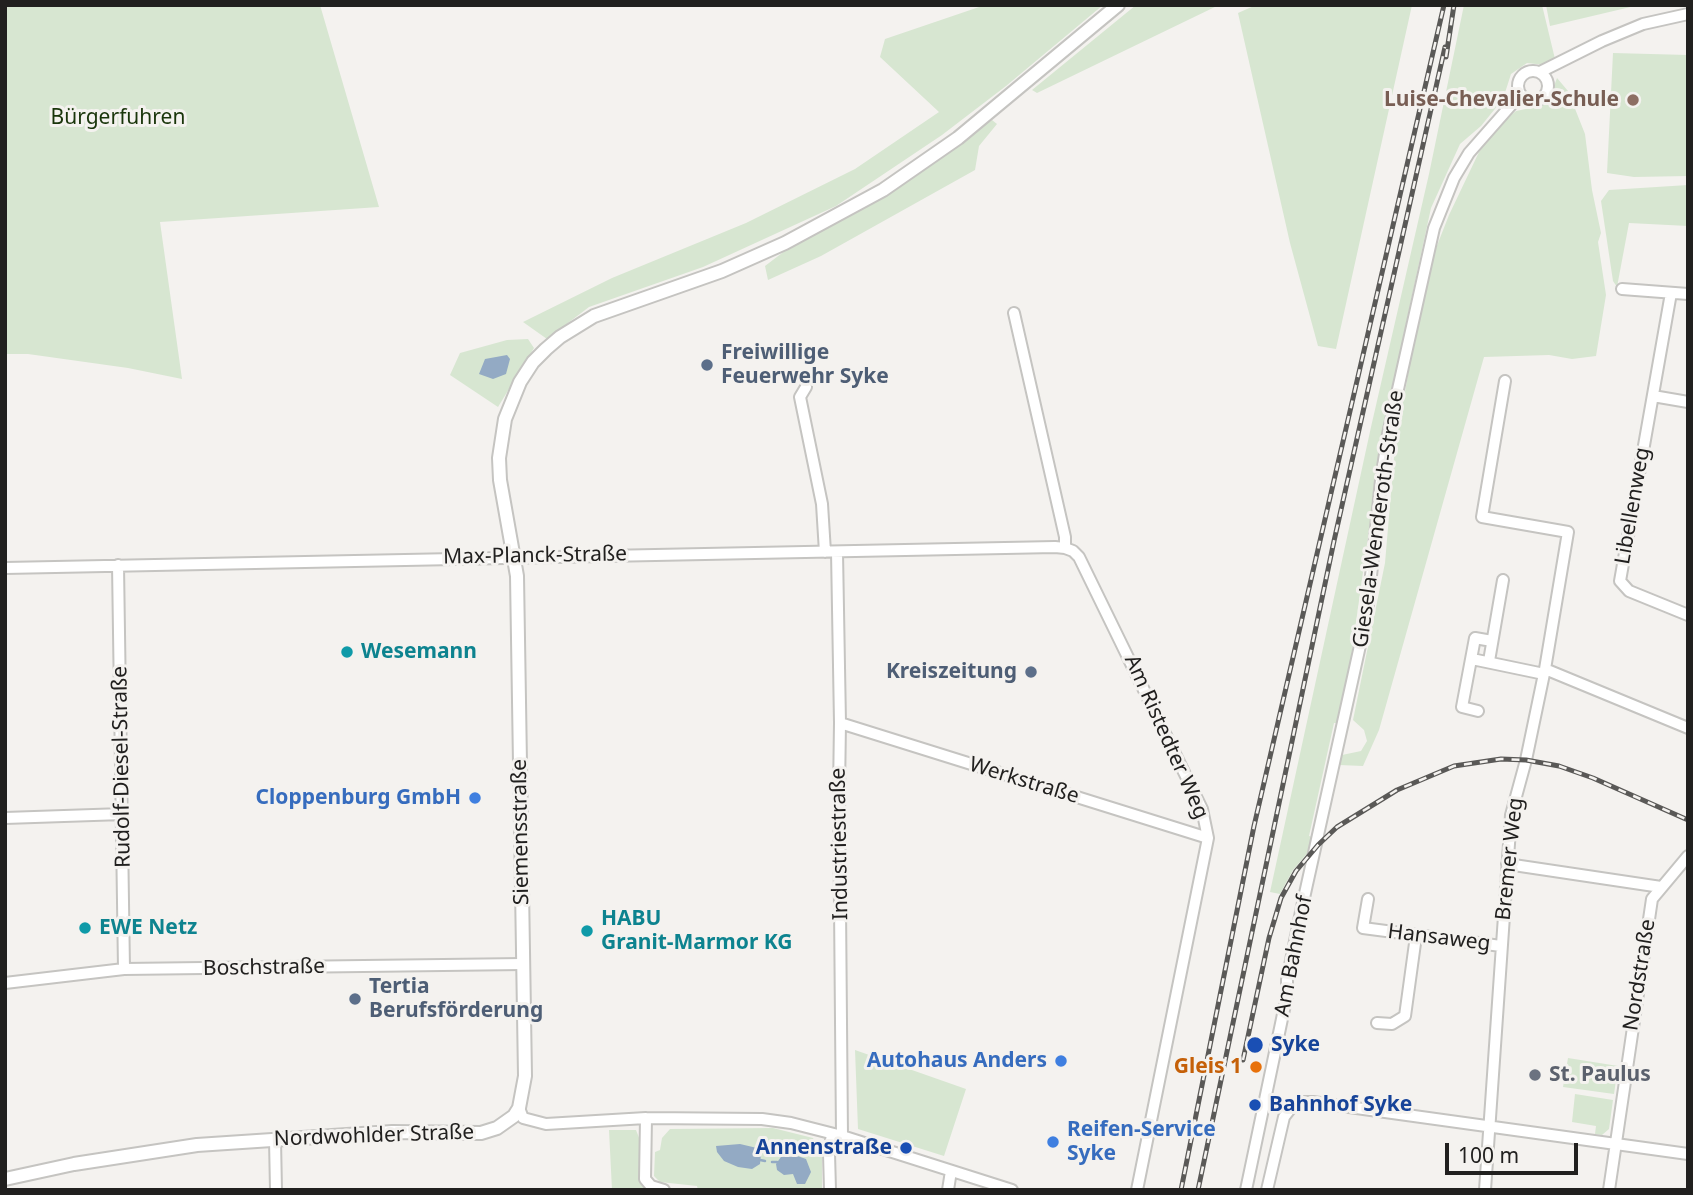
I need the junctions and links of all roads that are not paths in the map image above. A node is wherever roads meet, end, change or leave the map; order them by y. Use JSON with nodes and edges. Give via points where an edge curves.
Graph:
{"nodes":[{"id":1,"x":1118,"y":5,"type":"edge"},
{"id":2,"x":1688,"y":14,"type":"edge"},
{"id":3,"x":1568,"y":60,"type":"junction"},
{"id":4,"x":1540,"y":72,"type":"junction"},
{"id":5,"x":1548,"y":82,"type":"junction"},
{"id":6,"x":1520,"y":95,"type":"junction"},
{"id":7,"x":1622,"y":289,"type":"dead end"},
{"id":8,"x":1671,"y":293,"type":"junction"},
{"id":9,"x":1688,"y":294,"type":"edge"},
{"id":10,"x":1014,"y":313,"type":"dead end"},
{"id":11,"x":1505,"y":382,"type":"dead end"},
{"id":12,"x":806,"y":387,"type":"dead end"},
{"id":13,"x":1653,"y":396,"type":"junction"},
{"id":14,"x":1688,"y":402,"type":"edge"},
{"id":15,"x":1065,"y":548,"type":"junction"},
{"id":16,"x":825,"y":552,"type":"junction"},
{"id":17,"x":837,"y":552,"type":"junction"},
{"id":18,"x":514,"y":556,"type":"junction"},
{"id":19,"x":118,"y":565,"type":"junction"},
{"id":20,"x":5,"y":568,"type":"edge"},
{"id":21,"x":1503,"y":580,"type":"dead end"},
{"id":22,"x":1688,"y":615,"type":"edge"},
{"id":23,"x":1492,"y":641,"type":"junction"},
{"id":24,"x":1472,"y":659,"type":"junction"},
{"id":25,"x":1489,"y":661,"type":"junction"},
{"id":26,"x":1545,"y":671,"type":"junction"},
{"id":27,"x":1478,"y":711,"type":"dead end"},
{"id":28,"x":840,"y":723,"type":"junction"},
{"id":29,"x":1688,"y":728,"type":"edge"},
{"id":30,"x":123,"y":814,"type":"junction"},
{"id":31,"x":5,"y":818,"type":"edge"},
{"id":32,"x":1208,"y":838,"type":"junction"},
{"id":33,"x":1318,"y":845,"type":"joint"},
{"id":34,"x":1688,"y":856,"type":"edge"},
{"id":35,"x":1507,"y":864,"type":"junction"},
{"id":36,"x":1661,"y":887,"type":"junction"},
{"id":37,"x":1367,"y":899,"type":"dead end"},
{"id":38,"x":1416,"y":936,"type":"junction"},
{"id":39,"x":1501,"y":946,"type":"junction"},
{"id":40,"x":523,"y":964,"type":"junction"},
{"id":41,"x":124,"y":969,"type":"junction"},
{"id":42,"x":5,"y":983,"type":"edge"},
{"id":43,"x":1377,"y":1023,"type":"dead end"},
{"id":44,"x":519,"y":1108,"type":"junction"},
{"id":45,"x":646,"y":1118,"type":"junction"},
{"id":46,"x":1489,"y":1126,"type":"junction"},
{"id":47,"x":837,"y":1135,"type":"junction"},
{"id":48,"x":275,"y":1140,"type":"junction"},
{"id":49,"x":1615,"y":1144,"type":"junction"},
{"id":50,"x":1688,"y":1154,"type":"edge"},
{"id":51,"x":951,"y":1171,"type":"junction"},
{"id":52,"x":5,"y":1179,"type":"edge"},
{"id":53,"x":276,"y":1190,"type":"edge"},
{"id":54,"x":664,"y":1190,"type":"edge"},
{"id":55,"x":830,"y":1190,"type":"edge"},
{"id":56,"x":948,"y":1190,"type":"edge"},
{"id":57,"x":1012,"y":1190,"type":"edge"},
{"id":58,"x":1137,"y":1190,"type":"edge"},
{"id":59,"x":1246,"y":1190,"type":"edge"},
{"id":60,"x":1267,"y":1190,"type":"edge"},
{"id":61,"x":1485,"y":1190,"type":"edge"},
{"id":62,"x":1609,"y":1190,"type":"edge"}],
"edges":[{"from":1,"to":18,"type":"main road","name":"Siemensstraße","via":[[958,138],[883,190],[722,271],[594,316],[546,349],[520,382],[501,440],[500,480]]},
{"from":2,"to":3,"type":"street","via":[[1643,24]]},
{"from":3,"to":4,"type":"street"},
{"from":3,"to":5,"type":"street"},
{"from":4,"to":5,"type":"street"},
{"from":4,"to":6,"type":"street","via":[[1524,73],[1518,80]]},
{"from":5,"to":6,"type":"street","via":[[1543,98],[1527,101]]},
{"from":6,"to":33,"type":"street","name":"Giesela-Wenderoth-Straße","via":[[1469,153],[1434,228],[1388,434],[1367,614]]},
{"from":7,"to":8,"type":"street"},
{"from":8,"to":9,"type":"street"},
{"from":8,"to":13,"type":"street"},
{"from":10,"to":15,"type":"street","via":[[1015,343]]},
{"from":11,"to":26,"type":"street","name":"Bremer Weg","via":[[1482,517],[1568,532]]},
{"from":12,"to":16,"type":"street","via":[[800,397],[822,503]]},
{"from":13,"to":14,"type":"street"},
{"from":13,"to":22,"type":"street","name":"Libellenweg","via":[[1620,581],[1629,591]]},
{"from":15,"to":17,"type":"street","name":"Max-Planck-Straße"},
{"from":15,"to":32,"type":"street","name":"Am Ristedter Weg","via":[[1079,557],[1117,632],[1202,809]]},
{"from":16,"to":17,"type":"street","name":"Max-Planck-Straße"},
{"from":16,"to":18,"type":"street","name":"Max-Planck-Straße"},
{"from":17,"to":28,"type":"street","name":"Industriestraße"},
{"from":18,"to":19,"type":"street","name":"Max-Planck-Straße"},
{"from":18,"to":40,"type":"main road","name":"Siemensstraße"},
{"from":19,"to":20,"type":"street","name":"Max-Planck-Straße"},
{"from":19,"to":30,"type":"street","name":"Rudolf-Diesel-Straße"},
{"from":21,"to":23,"type":"street"},
{"from":23,"to":24,"type":"street","via":[[1475,638]]},
{"from":23,"to":25,"type":"street"},
{"from":24,"to":25,"type":"street"},
{"from":24,"to":27,"type":"street","via":[[1462,707]]},
{"from":25,"to":26,"type":"street"},
{"from":26,"to":29,"type":"street"},
{"from":26,"to":35,"type":"street","name":"Bremer Weg","via":[[1511,815]]},
{"from":28,"to":32,"type":"street","name":"Werkstraße"},
{"from":28,"to":47,"type":"street","name":"Industriestraße"},
{"from":30,"to":31,"type":"street"},
{"from":30,"to":41,"type":"street","name":"Rudolf-Diesel-Straße"},
{"from":32,"to":58,"type":"street","name":"Am Ristedter Weg"},
{"from":33,"to":59,"type":"street","name":"Am Bahnhof"},
{"from":34,"to":36,"type":"street","name":"Nordstraße"},
{"from":35,"to":36,"type":"street"},
{"from":35,"to":39,"type":"street","name":"Bremer Weg"},
{"from":36,"to":49,"type":"street","name":"Nordstraße","via":[[1652,899]]},
{"from":37,"to":38,"type":"street","name":"Hansaweg","via":[[1363,928]]},
{"from":38,"to":39,"type":"street","name":"Hansaweg"},
{"from":38,"to":43,"type":"street","via":[[1405,1016],[1392,1024]]},
{"from":39,"to":46,"type":"street","name":"Bremer Weg"},
{"from":40,"to":41,"type":"street","name":"Boschstraße"},
{"from":40,"to":44,"type":"main road","name":"Siemensstraße","via":[[524,1076]]},
{"from":41,"to":42,"type":"street","name":"Boschstraße"},
{"from":44,"to":45,"type":"street","via":[[523,1118],[546,1124]]},
{"from":44,"to":48,"type":"main road","name":"Nordwohlder Straße","via":[[508,1121],[481,1133],[392,1132]]},
{"from":45,"to":47,"type":"street","via":[[762,1119]]},
{"from":45,"to":54,"type":"street","via":[[645,1179]]},
{"from":46,"to":49,"type":"street"},
{"from":46,"to":60,"type":"street","via":[[1301,1102],[1284,1117]]},
{"from":46,"to":61,"type":"street","name":"Bremer Weg"},
{"from":47,"to":51,"type":"street"},
{"from":47,"to":55,"type":"street","name":"Industriestraße","via":[[829,1153]]},
{"from":48,"to":52,"type":"main road","name":"Nordwohlder Straße","via":[[197,1144]]},
{"from":48,"to":53,"type":"street"},
{"from":49,"to":50,"type":"street"},
{"from":49,"to":62,"type":"street","name":"Nordstraße"},
{"from":51,"to":56,"type":"street"},
{"from":51,"to":57,"type":"street"}]}
